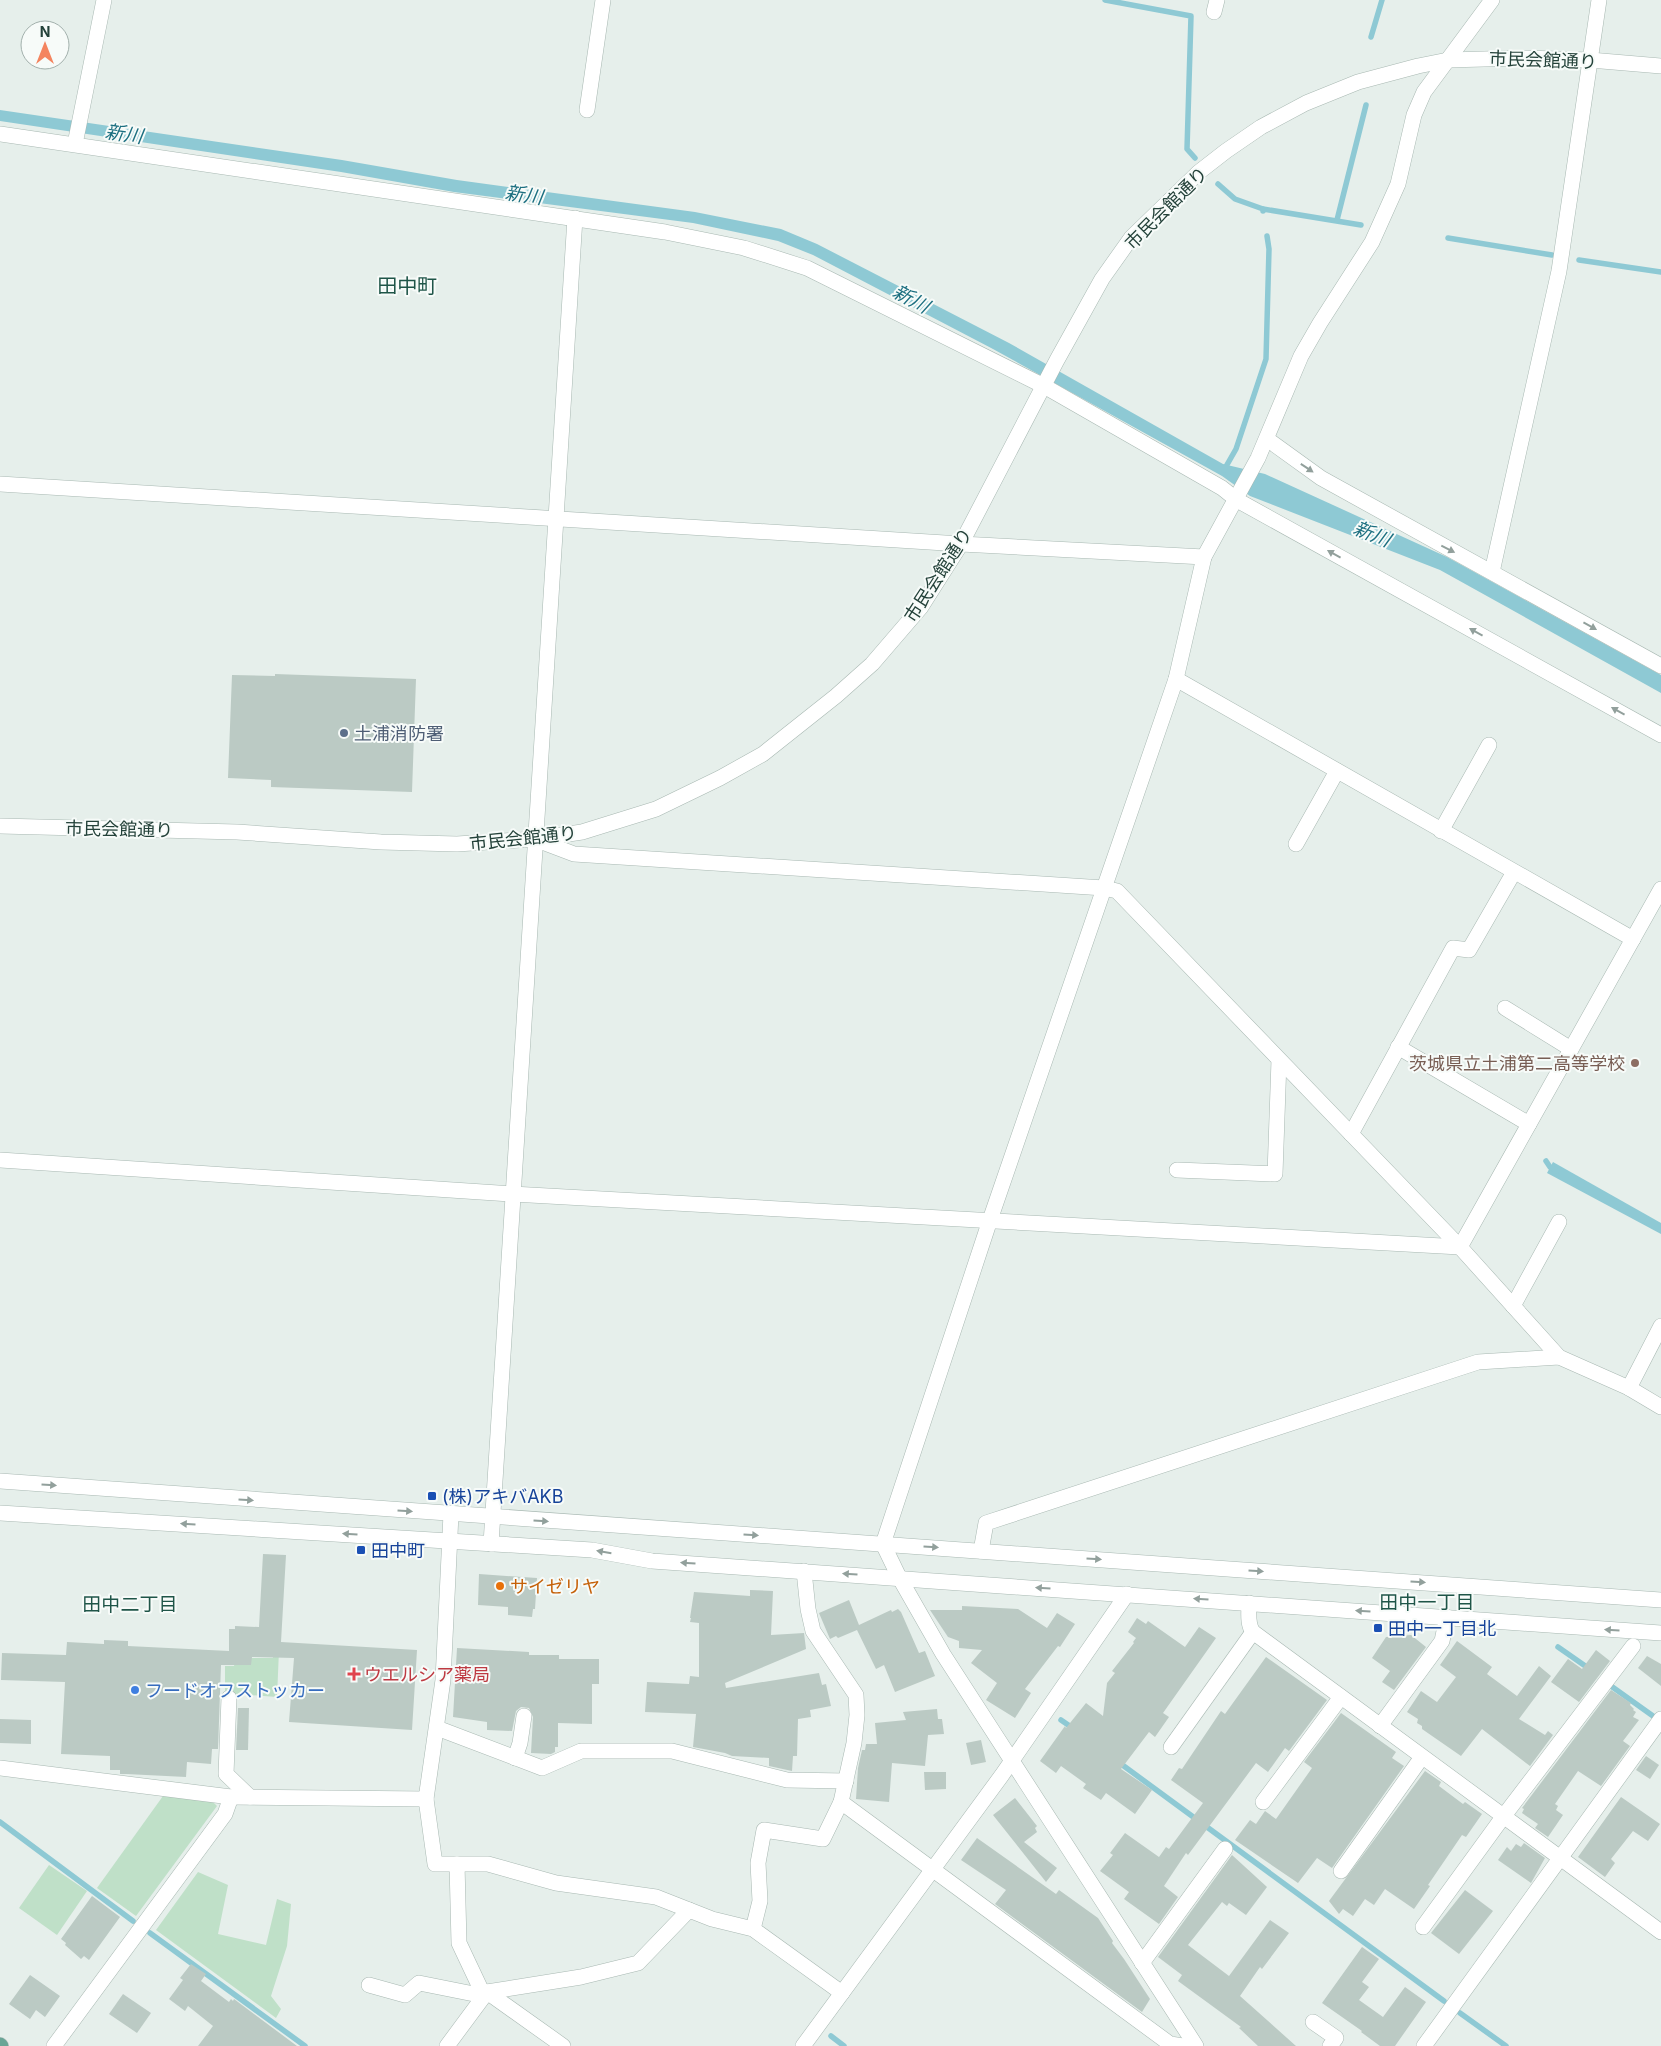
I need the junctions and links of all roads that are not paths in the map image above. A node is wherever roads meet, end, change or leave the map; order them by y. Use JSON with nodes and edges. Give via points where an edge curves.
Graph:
{"nodes":[{"id":1,"x":104,"y":0,"type":"edge"},
{"id":2,"x":603,"y":0,"type":"edge"},
{"id":3,"x":1492,"y":0,"type":"edge"},
{"id":4,"x":1599,"y":0,"type":"edge"},
{"id":5,"x":1448,"y":60,"type":"junction"},
{"id":6,"x":1590,"y":60,"type":"junction"},
{"id":7,"x":1661,"y":66,"type":"edge"},
{"id":8,"x":587,"y":110,"type":"dead end"},
{"id":9,"x":0,"y":134,"type":"edge"},
{"id":10,"x":76,"y":137,"type":"junction"},
{"id":11,"x":575,"y":218,"type":"junction"},
{"id":12,"x":1044,"y":386,"type":"junction"},
{"id":13,"x":1267,"y":439,"type":"junction"},
{"id":14,"x":0,"y":484,"type":"edge"},
{"id":15,"x":1239,"y":494,"type":"junction"},
{"id":16,"x":555,"y":518,"type":"junction"},
{"id":17,"x":961,"y":544,"type":"junction"},
{"id":18,"x":1204,"y":557,"type":"junction"},
{"id":19,"x":1492,"y":572,"type":"junction"},
{"id":20,"x":1661,"y":666,"type":"edge"},
{"id":21,"x":1176,"y":680,"type":"junction"},
{"id":22,"x":1661,"y":735,"type":"edge"},
{"id":23,"x":1489,"y":745,"type":"dead end"},
{"id":24,"x":1337,"y":771,"type":"junction"},
{"id":25,"x":0,"y":826,"type":"edge"},
{"id":26,"x":1441,"y":831,"type":"junction"},
{"id":27,"x":535,"y":839,"type":"junction"},
{"id":28,"x":1296,"y":844,"type":"dead end"},
{"id":29,"x":1514,"y":872,"type":"junction"},
{"id":30,"x":1104,"y":888,"type":"junction"},
{"id":31,"x":1661,"y":889,"type":"edge"},
{"id":32,"x":1633,"y":939,"type":"junction"},
{"id":33,"x":1506,"y":1008,"type":"dead end"},
{"id":34,"x":1398,"y":1047,"type":"junction"},
{"id":35,"x":1571,"y":1049,"type":"junction"},
{"id":36,"x":1279,"y":1060,"type":"junction"},
{"id":37,"x":1529,"y":1124,"type":"junction"},
{"id":38,"x":1351,"y":1134,"type":"junction"},
{"id":39,"x":0,"y":1160,"type":"edge"},
{"id":40,"x":1177,"y":1170,"type":"dead end"},
{"id":41,"x":512,"y":1194,"type":"junction"},
{"id":42,"x":990,"y":1220,"type":"junction"},
{"id":43,"x":1560,"y":1222,"type":"dead end"},
{"id":44,"x":1460,"y":1248,"type":"junction"},
{"id":45,"x":1512,"y":1306,"type":"junction"},
{"id":46,"x":1661,"y":1326,"type":"edge"},
{"id":47,"x":1559,"y":1357,"type":"junction"},
{"id":48,"x":1629,"y":1388,"type":"junction"},
{"id":49,"x":1661,"y":1407,"type":"edge"},
{"id":50,"x":0,"y":1481,"type":"edge"},
{"id":51,"x":0,"y":1513,"type":"edge"},
{"id":52,"x":452,"y":1514,"type":"junction"},
{"id":53,"x":492,"y":1517,"type":"junction"},
{"id":54,"x":451,"y":1541,"type":"junction"},
{"id":55,"x":491,"y":1544,"type":"junction"},
{"id":56,"x":883,"y":1544,"type":"junction"},
{"id":57,"x":982,"y":1551,"type":"junction"},
{"id":58,"x":804,"y":1571,"type":"junction"},
{"id":59,"x":899,"y":1577,"type":"junction"},
{"id":60,"x":1127,"y":1594,"type":"junction"},
{"id":61,"x":1661,"y":1600,"type":"edge"},
{"id":62,"x":1249,"y":1602,"type":"junction"},
{"id":63,"x":1448,"y":1617,"type":"junction"},
{"id":64,"x":1253,"y":1632,"type":"junction"},
{"id":65,"x":1661,"y":1633,"type":"edge"},
{"id":66,"x":1633,"y":1646,"type":"dead end"},
{"id":67,"x":1341,"y":1697,"type":"junction"},
{"id":68,"x":229,"y":1698,"type":"dead end"},
{"id":69,"x":524,"y":1716,"type":"dead end"},
{"id":70,"x":1661,"y":1719,"type":"edge"},
{"id":71,"x":1380,"y":1726,"type":"junction"},
{"id":72,"x":436,"y":1728,"type":"junction"},
{"id":73,"x":1171,"y":1747,"type":"dead end"},
{"id":74,"x":1422,"y":1757,"type":"junction"},
{"id":75,"x":515,"y":1758,"type":"junction"},
{"id":76,"x":1012,"y":1760,"type":"junction"},
{"id":77,"x":0,"y":1768,"type":"edge"},
{"id":78,"x":846,"y":1781,"type":"junction"},
{"id":79,"x":231,"y":1797,"type":"junction"},
{"id":80,"x":250,"y":1797,"type":"junction"},
{"id":81,"x":426,"y":1799,"type":"junction"},
{"id":82,"x":841,"y":1802,"type":"junction"},
{"id":83,"x":1263,"y":1802,"type":"dead end"},
{"id":84,"x":1503,"y":1817,"type":"junction"},
{"id":85,"x":1225,"y":1849,"type":"dead end"},
{"id":86,"x":1560,"y":1858,"type":"junction"},
{"id":87,"x":457,"y":1864,"type":"junction"},
{"id":88,"x":933,"y":1868,"type":"junction"},
{"id":89,"x":1341,"y":1871,"type":"dead end"},
{"id":90,"x":689,"y":1910,"type":"junction"},
{"id":91,"x":1423,"y":1927,"type":"dead end"},
{"id":92,"x":752,"y":1929,"type":"junction"},
{"id":93,"x":1660,"y":1930,"type":"edge"},
{"id":94,"x":1142,"y":1963,"type":"junction"},
{"id":95,"x":369,"y":1985,"type":"dead end"},
{"id":96,"x":842,"y":1992,"type":"junction"},
{"id":97,"x":485,"y":1994,"type":"junction"},
{"id":98,"x":1313,"y":2022,"type":"dead end"},
{"id":99,"x":54,"y":2046,"type":"edge"},
{"id":100,"x":447,"y":2046,"type":"edge"},
{"id":101,"x":563,"y":2046,"type":"edge"},
{"id":102,"x":803,"y":2046,"type":"edge"},
{"id":103,"x":1183,"y":2046,"type":"edge"},
{"id":104,"x":1196,"y":2046,"type":"edge"},
{"id":105,"x":1330,"y":2046,"type":"edge"},
{"id":106,"x":1424,"y":2046,"type":"edge"}],
"edges":[{"from":1,"to":10,"type":"street"},
{"from":2,"to":8,"type":"street"},
{"from":3,"to":5,"type":"street"},
{"from":4,"to":6,"type":"street"},
{"from":5,"to":6,"type":"street","name":"市民会館通り"},
{"from":5,"to":12,"type":"street","name":"市民会館通り","via":[[1397,70],[1306,103],[1260,127],[1199,172],[1132,238],[1084,308]]},
{"from":5,"to":13,"type":"street","via":[[1424,92],[1414,115],[1398,184],[1372,242],[1301,356]]},
{"from":6,"to":7,"type":"street","name":"市民会館通り"},
{"from":6,"to":19,"type":"street","via":[[1559,271]]},
{"from":9,"to":10,"type":"street"},
{"from":10,"to":11,"type":"street"},
{"from":11,"to":12,"type":"street","via":[[744,248],[807,268]]},
{"from":11,"to":16,"type":"street"},
{"from":12,"to":15,"type":"street","via":[[1222,488]]},
{"from":12,"to":17,"type":"street","name":"市民会館通り"},
{"from":13,"to":15,"type":"street"},
{"from":13,"to":19,"type":"street","one_way":true,"via":[[1321,478]]},
{"from":14,"to":16,"type":"street"},
{"from":15,"to":18,"type":"street"},
{"from":22,"to":15,"type":"street","one_way":true},
{"from":16,"to":17,"type":"street"},
{"from":16,"to":27,"type":"street"},
{"from":17,"to":18,"type":"street"},
{"from":17,"to":27,"type":"street","name":"市民会館通り","via":[[921,607],[872,664],[763,754],[656,809],[582,832]]},
{"from":18,"to":21,"type":"street"},
{"from":19,"to":20,"type":"street","one_way":true},
{"from":21,"to":24,"type":"street"},
{"from":21,"to":30,"type":"street"},
{"from":23,"to":26,"type":"street"},
{"from":24,"to":26,"type":"street"},
{"from":24,"to":28,"type":"street"},
{"from":25,"to":27,"type":"street","name":"市民会館通り","via":[[237,832],[457,844]]},
{"from":26,"to":29,"type":"street"},
{"from":27,"to":30,"type":"street","via":[[574,854]]},
{"from":27,"to":41,"type":"street"},
{"from":29,"to":32,"type":"street"},
{"from":29,"to":34,"type":"street","via":[[1469,950],[1453,948]]},
{"from":30,"to":36,"type":"street","via":[[1117,891]]},
{"from":30,"to":42,"type":"street"},
{"from":31,"to":32,"type":"street"},
{"from":32,"to":35,"type":"street"},
{"from":33,"to":35,"type":"street"},
{"from":34,"to":37,"type":"street"},
{"from":34,"to":38,"type":"street"},
{"from":35,"to":37,"type":"street"},
{"from":36,"to":38,"type":"street"},
{"from":36,"to":40,"type":"street","via":[[1275,1174]]},
{"from":37,"to":44,"type":"street"},
{"from":38,"to":44,"type":"street"},
{"from":39,"to":41,"type":"street"},
{"from":41,"to":42,"type":"street"},
{"from":41,"to":53,"type":"street"},
{"from":42,"to":44,"type":"street"},
{"from":42,"to":56,"type":"street"},
{"from":43,"to":45,"type":"street"},
{"from":44,"to":45,"type":"street"},
{"from":45,"to":47,"type":"street"},
{"from":46,"to":48,"type":"street"},
{"from":47,"to":48,"type":"street"},
{"from":47,"to":57,"type":"street","via":[[1478,1362],[986,1523]]},
{"from":48,"to":49,"type":"street"},
{"from":50,"to":52,"type":"street","one_way":true},
{"from":54,"to":51,"type":"street","one_way":true},
{"from":52,"to":53,"type":"street"},
{"from":52,"to":54,"type":"street"},
{"from":53,"to":55,"type":"street"},
{"from":53,"to":56,"type":"street","one_way":true},
{"from":54,"to":55,"type":"street"},
{"from":54,"to":72,"type":"street","via":[[443,1680]]},
{"from":58,"to":55,"type":"street","one_way":true,"via":[[652,1560],[592,1550]]},
{"from":56,"to":57,"type":"street","one_way":true},
{"from":56,"to":59,"type":"street"},
{"from":57,"to":61,"type":"street","one_way":true},
{"from":59,"to":58,"type":"street","one_way":true},
{"from":58,"to":78,"type":"street","via":[[813,1631],[856,1695],[854,1743]]},
{"from":60,"to":59,"type":"street","one_way":true},
{"from":59,"to":76,"type":"street","via":[[943,1654]]},
{"from":62,"to":60,"type":"street","one_way":true},
{"from":60,"to":76,"type":"street"},
{"from":63,"to":62,"type":"street","one_way":true},
{"from":62,"to":64,"type":"street"},
{"from":65,"to":63,"type":"street","one_way":true},
{"from":63,"to":71,"type":"street","via":[[1442,1641]]},
{"from":64,"to":67,"type":"street"},
{"from":64,"to":73,"type":"street"},
{"from":66,"to":84,"type":"street"},
{"from":67,"to":71,"type":"street"},
{"from":67,"to":83,"type":"street"},
{"from":68,"to":80,"type":"street","via":[[226,1774]]},
{"from":69,"to":75,"type":"street"},
{"from":70,"to":86,"type":"street"},
{"from":71,"to":74,"type":"street"},
{"from":72,"to":75,"type":"street"},
{"from":72,"to":81,"type":"street"},
{"from":74,"to":84,"type":"street"},
{"from":74,"to":89,"type":"street"},
{"from":75,"to":78,"type":"street","via":[[542,1768],[581,1750],[672,1750],[787,1780]]},
{"from":76,"to":88,"type":"street"},
{"from":76,"to":94,"type":"street"},
{"from":77,"to":79,"type":"street"},
{"from":78,"to":82,"type":"street"},
{"from":79,"to":80,"type":"street"},
{"from":79,"to":99,"type":"street","via":[[225,1814]]},
{"from":80,"to":81,"type":"street"},
{"from":81,"to":87,"type":"street","via":[[435,1864]]},
{"from":82,"to":88,"type":"street"},
{"from":82,"to":92,"type":"street","via":[[823,1839],[764,1830],[758,1863],[760,1901]]},
{"from":84,"to":86,"type":"street"},
{"from":84,"to":91,"type":"street"},
{"from":85,"to":94,"type":"street"},
{"from":86,"to":93,"type":"street"},
{"from":86,"to":106,"type":"street"},
{"from":87,"to":90,"type":"street","via":[[488,1864],[556,1883],[656,1897]]},
{"from":87,"to":97,"type":"street","via":[[459,1943]]},
{"from":88,"to":96,"type":"street"},
{"from":88,"to":103,"type":"street","via":[[1170,2044]]},
{"from":90,"to":92,"type":"street"},
{"from":90,"to":97,"type":"street","via":[[638,1963]]},
{"from":92,"to":96,"type":"street"},
{"from":94,"to":104,"type":"street"},
{"from":95,"to":97,"type":"street","via":[[405,1995],[419,1982]]},
{"from":96,"to":102,"type":"street"},
{"from":97,"to":100,"type":"street"},
{"from":97,"to":101,"type":"street"},
{"from":98,"to":105,"type":"street","via":[[1336,2038]]}]}
